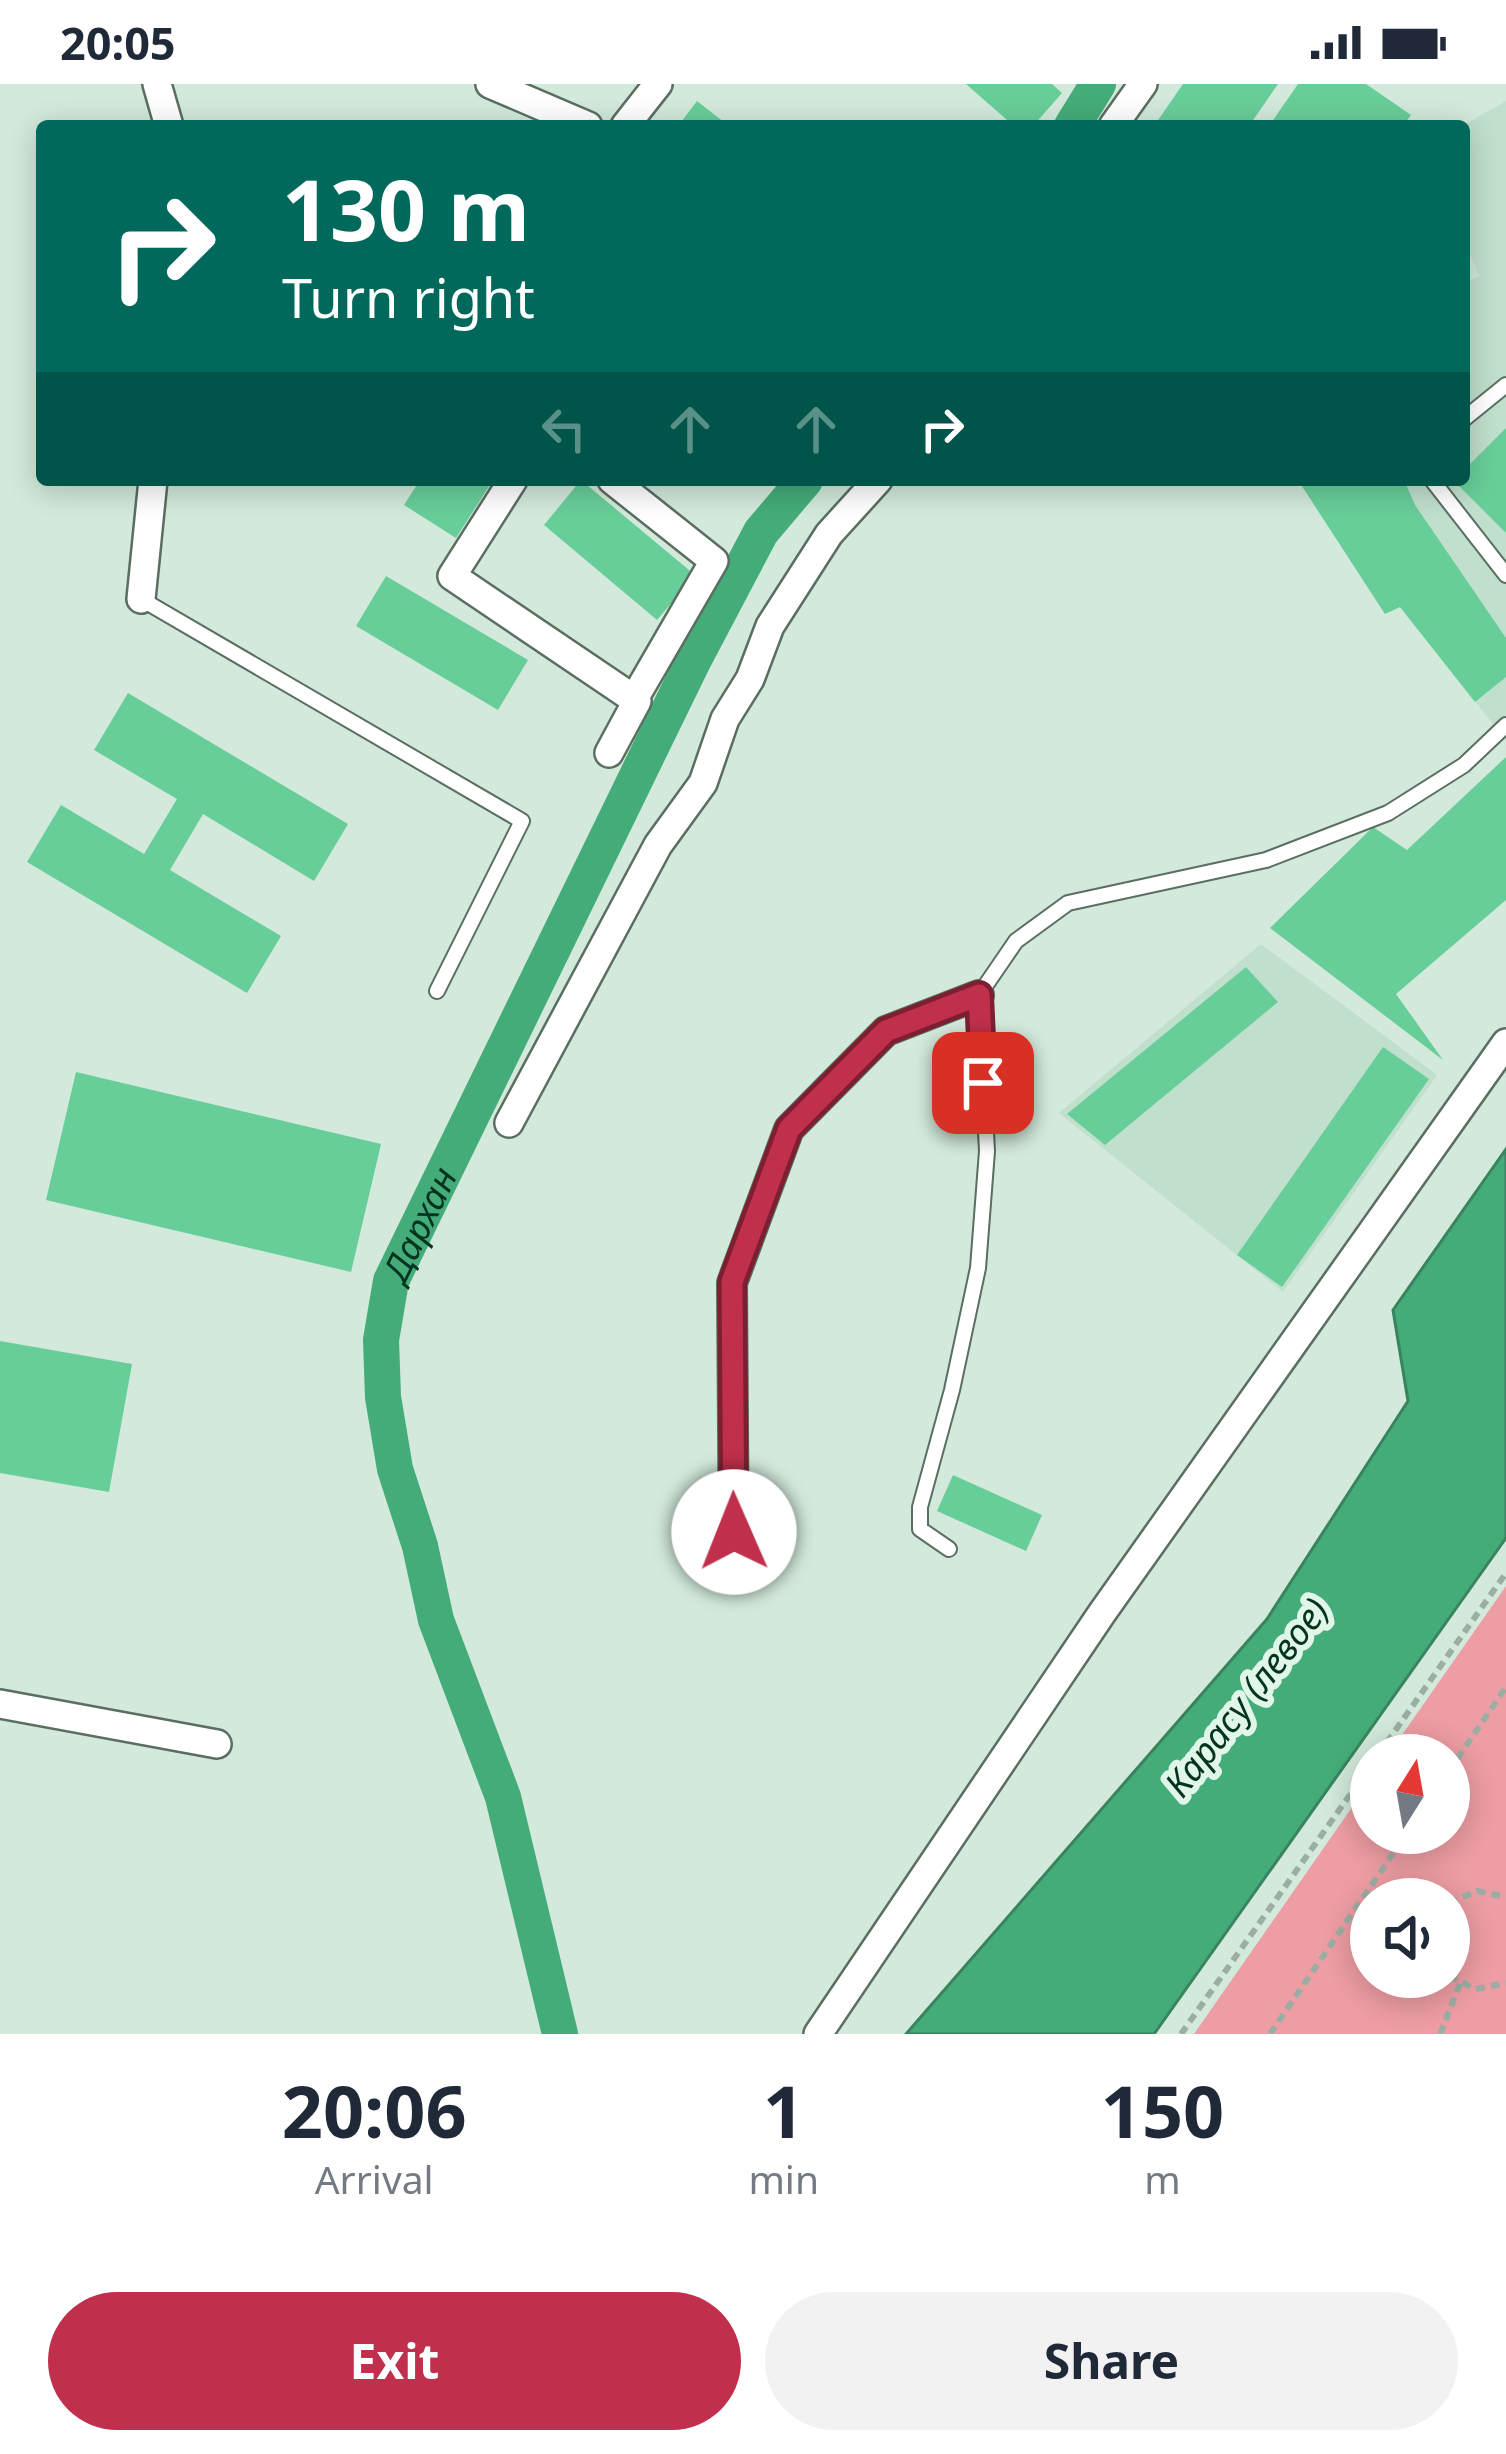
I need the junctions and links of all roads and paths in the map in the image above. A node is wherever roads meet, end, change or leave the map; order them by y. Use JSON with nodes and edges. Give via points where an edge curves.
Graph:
{"nodes":[{"id":1,"x":157,"y":84,"type":"edge"},
{"id":2,"x":490,"y":84,"type":"edge"},
{"id":3,"x":658,"y":84,"type":"edge"},
{"id":4,"x":1143,"y":84,"type":"edge"},
{"id":5,"x":167,"y":120,"type":"edge"},
{"id":6,"x":575,"y":120,"type":"edge"},
{"id":7,"x":630,"y":120,"type":"edge"},
{"id":8,"x":1117,"y":120,"type":"edge"},
{"id":9,"x":1506,"y":385,"type":"edge"},
{"id":10,"x":1470,"y":414,"type":"edge"},
{"id":11,"x":152,"y":486,"type":"edge"},
{"id":12,"x":509,"y":486,"type":"edge"},
{"id":13,"x":620,"y":486,"type":"edge"},
{"id":14,"x":873,"y":486,"type":"edge"},
{"id":15,"x":1437,"y":486,"type":"edge"},
{"id":16,"x":1506,"y":575,"type":"edge"},
{"id":17,"x":141,"y":599,"type":"joint"},
{"id":18,"x":634,"y":698,"type":"junction"},
{"id":19,"x":1506,"y":725,"type":"edge"},
{"id":20,"x":608,"y":753,"type":"dead end"},
{"id":21,"x":437,"y":992,"type":"dead end"},
{"id":22,"x":979,"y":995,"type":"junction"},
{"id":23,"x":1506,"y":1043,"type":"edge"},
{"id":24,"x":509,"y":1123,"type":"dead end"},
{"id":25,"x":949,"y":1549,"type":"dead end"},
{"id":26,"x":734,"y":1573,"type":"dead end"},
{"id":27,"x":1506,"y":1573,"type":"edge"},
{"id":28,"x":1506,"y":1688,"type":"edge"},
{"id":29,"x":0,"y":1704,"type":"edge"},
{"id":30,"x":1393,"y":1734,"type":"edge"},
{"id":31,"x":1470,"y":1740,"type":"edge"},
{"id":32,"x":217,"y":1744,"type":"dead end"},
{"id":33,"x":1350,"y":1795,"type":"edge"},
{"id":34,"x":1470,"y":1894,"type":"edge"},
{"id":35,"x":1506,"y":1897,"type":"edge"},
{"id":36,"x":1350,"y":1916,"type":"edge"},
{"id":37,"x":1506,"y":1983,"type":"edge"},
{"id":38,"x":1470,"y":1987,"type":"edge"},
{"id":39,"x":1454,"y":1998,"type":"edge"},
{"id":40,"x":818,"y":2034,"type":"edge"},
{"id":41,"x":1181,"y":2034,"type":"edge"},
{"id":42,"x":1270,"y":2034,"type":"edge"},
{"id":43,"x":1440,"y":2034,"type":"edge"}],
"edges":[{"from":1,"to":5,"type":"street"},
{"from":2,"to":6,"type":"street"},
{"from":3,"to":7,"type":"street"},
{"from":4,"to":8,"type":"street"},
{"from":9,"to":10,"type":"lane"},
{"from":11,"to":17,"type":"street"},
{"from":12,"to":18,"type":"street","via":[[452,576]]},
{"from":13,"to":18,"type":"street","via":[[714,561]]},
{"from":14,"to":24,"type":"street","via":[[829,534],[770,626],[703,783],[658,845]]},
{"from":15,"to":16,"type":"lane"},
{"from":17,"to":21,"type":"lane","via":[[522,821]]},
{"from":18,"to":20,"type":"street"},
{"from":19,"to":22,"type":"lane","via":[[1464,765],[1388,813],[1266,860],[1068,903],[1016,941]]},
{"from":22,"to":25,"type":"lane","via":[[987,1151],[978,1268],[920,1507],[920,1529]]},
{"from":22,"to":26,"type":"street","via":[[886,1031],[789,1129],[732,1282]]},
{"from":23,"to":40,"type":"street","via":[[1102,1613]]},
{"from":27,"to":30,"type":"path"},
{"from":28,"to":31,"type":"path"},
{"from":29,"to":32,"type":"street"},
{"from":33,"to":41,"type":"path"},
{"from":34,"to":35,"type":"path"},
{"from":36,"to":42,"type":"path"},
{"from":37,"to":38,"type":"path"},
{"from":39,"to":43,"type":"path"}]}
